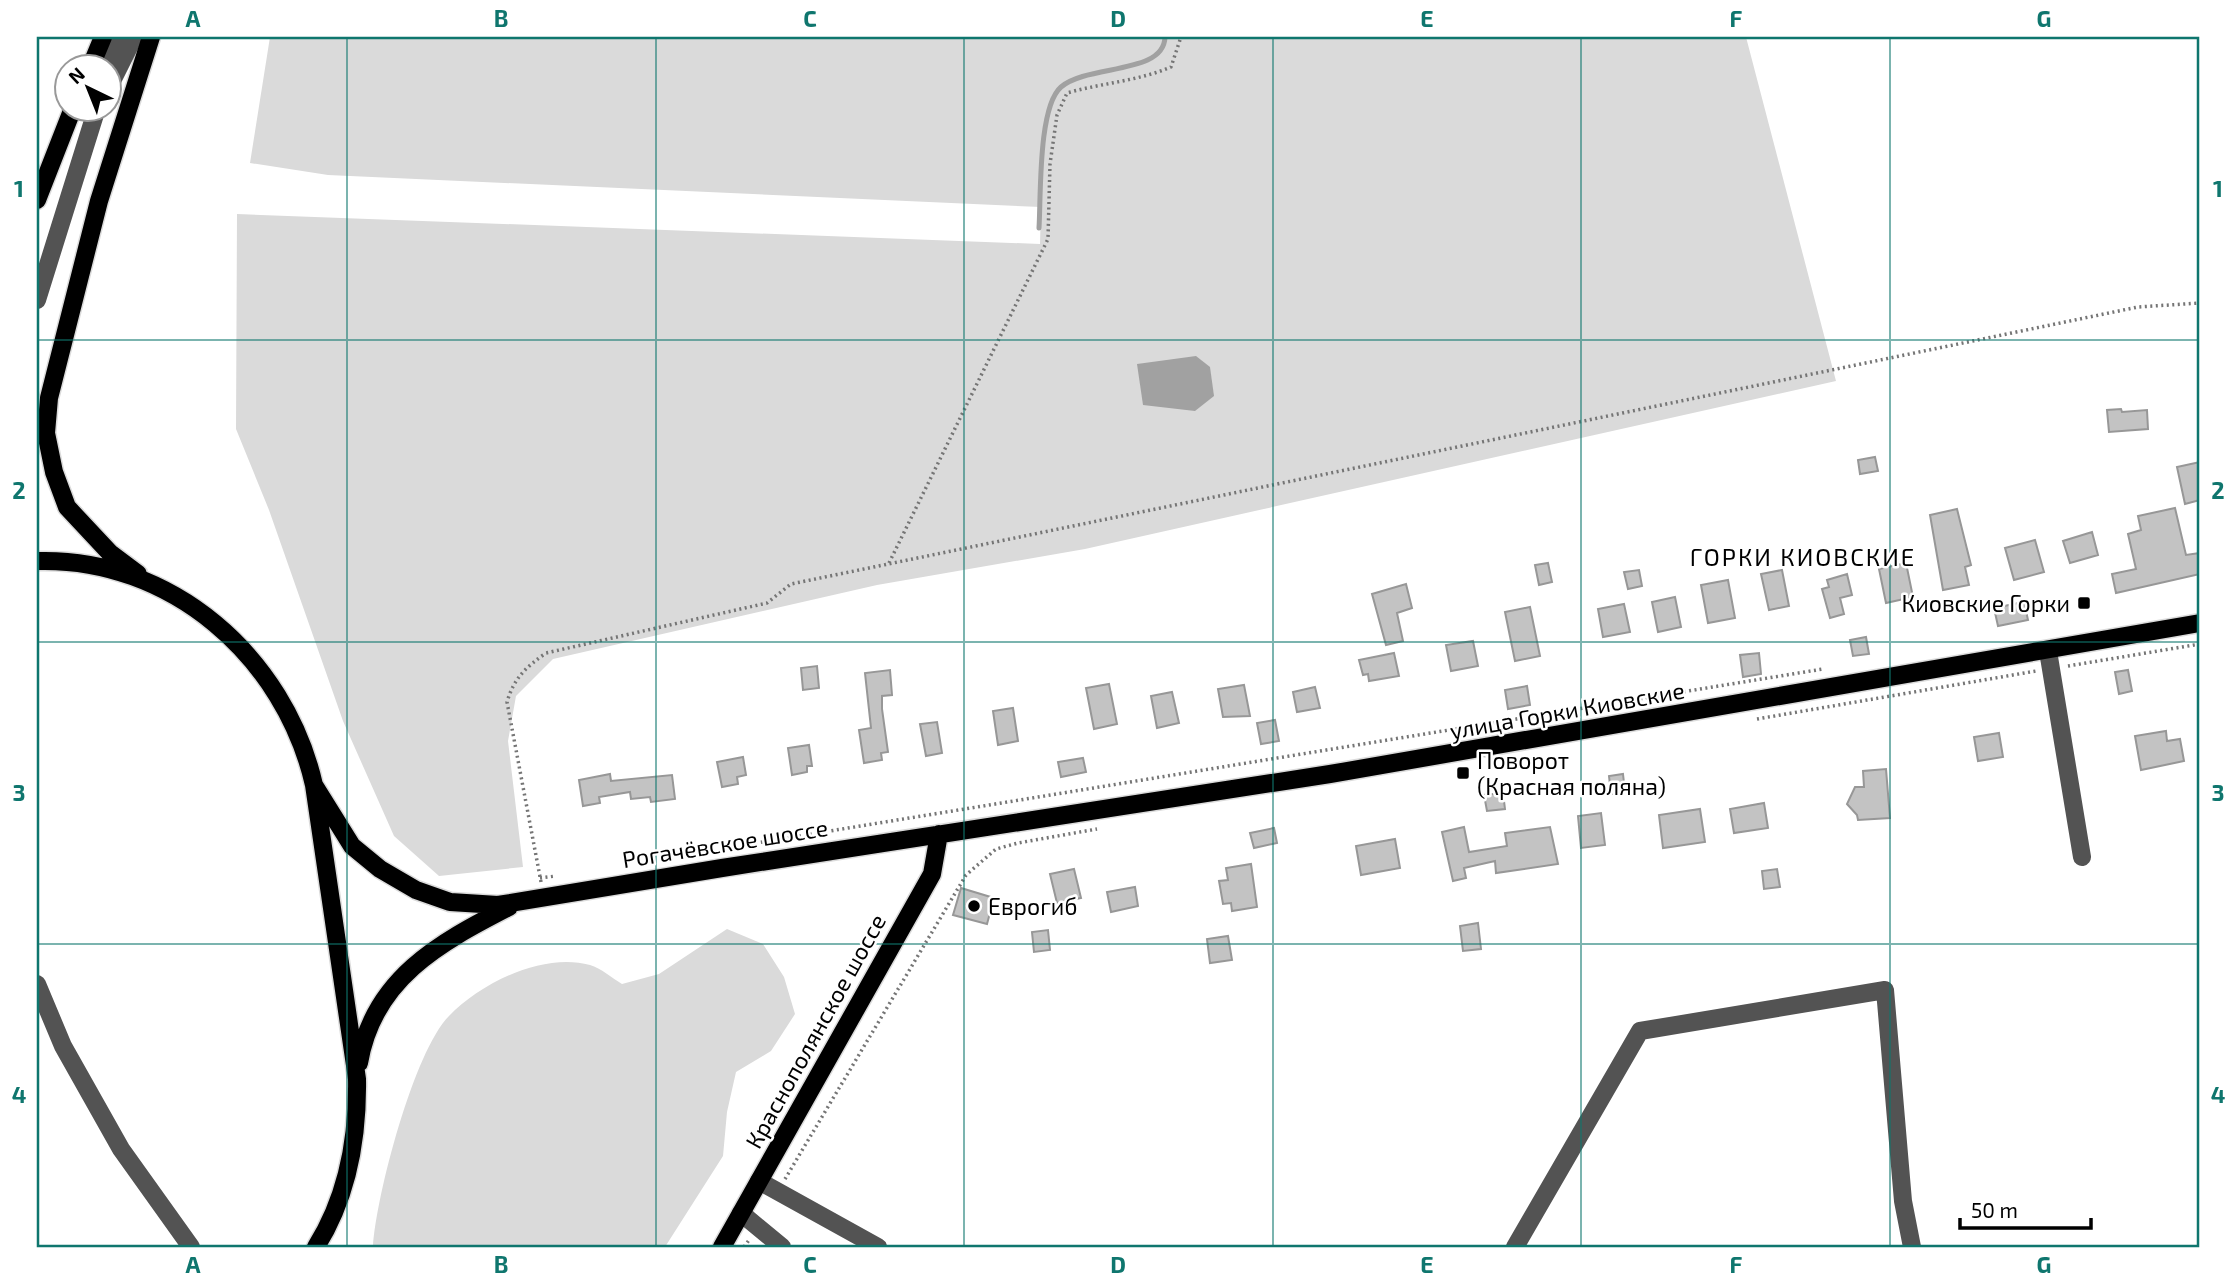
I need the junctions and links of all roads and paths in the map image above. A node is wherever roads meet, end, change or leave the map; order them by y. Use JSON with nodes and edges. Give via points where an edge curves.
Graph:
{"nodes":[{"id":1,"x":134,"y":37,"type":"edge"},
{"id":2,"x":151,"y":37,"type":"edge"},
{"id":3,"x":1181,"y":37,"type":"edge"},
{"id":4,"x":122,"y":61,"type":"edge"},
{"id":5,"x":68,"y":122,"type":"edge"},
{"id":6,"x":94,"y":122,"type":"edge"},
{"id":7,"x":37,"y":200,"type":"edge"},
{"id":8,"x":37,"y":300,"type":"edge"},
{"id":9,"x":2200,"y":303,"type":"edge"},
{"id":10,"x":37,"y":561,"type":"edge"},
{"id":11,"x":889,"y":564,"type":"junction"},
{"id":12,"x":152,"y":584,"type":"junction"},
{"id":13,"x":2200,"y":623,"type":"edge"},
{"id":14,"x":2200,"y":644,"type":"edge"},
{"id":15,"x":2050,"y":660,"type":"junction"},
{"id":16,"x":1830,"y":668,"type":"dead end"},
{"id":17,"x":1757,"y":719,"type":"dead end"},
{"id":18,"x":314,"y":785,"type":"junction"},
{"id":19,"x":1100,"y":829,"type":"dead end"},
{"id":20,"x":939,"y":834,"type":"junction"},
{"id":21,"x":746,"y":845,"type":"dead end"},
{"id":22,"x":2082,"y":857,"type":"dead end"},
{"id":23,"x":568,"y":874,"type":"dead end"},
{"id":24,"x":540,"y":878,"type":"junction"},
{"id":25,"x":544,"y":898,"type":"junction"},
{"id":26,"x":519,"y":902,"type":"junction"},
{"id":27,"x":37,"y":984,"type":"edge"},
{"id":28,"x":356,"y":1079,"type":"junction"},
{"id":29,"x":759,"y":1181,"type":"junction"},
{"id":30,"x":778,"y":1191,"type":"junction"},
{"id":31,"x":741,"y":1213,"type":"junction"},
{"id":32,"x":757,"y":1226,"type":"junction"},
{"id":33,"x":191,"y":1247,"type":"edge"},
{"id":34,"x":316,"y":1247,"type":"edge"},
{"id":35,"x":722,"y":1247,"type":"edge"},
{"id":36,"x":744,"y":1247,"type":"edge"},
{"id":37,"x":782,"y":1247,"type":"edge"},
{"id":38,"x":878,"y":1247,"type":"edge"},
{"id":39,"x":1515,"y":1247,"type":"edge"},
{"id":40,"x":1912,"y":1247,"type":"edge"}],
"edges":[{"from":1,"to":4,"type":"street"},
{"from":2,"to":12,"type":"main road","via":[[99,201],[49,398],[46,433],[67,507],[110,553]]},
{"from":3,"to":11,"type":"path","via":[[1171,66],[1148,77],[1067,93],[1057,115],[1050,164],[1048,239]]},
{"from":5,"to":7,"type":"main road"},
{"from":6,"to":8,"type":"street"},
{"from":9,"to":11,"type":"path","via":[[2138,307]]},
{"from":10,"to":12,"type":"main road","name":"Рогачёвское шоссе","via":[[99,567]]},
{"from":11,"to":24,"type":"path","via":[[791,584],[767,603],[546,653],[527,666],[513,682],[507,702]]},
{"from":12,"to":18,"type":"main road","name":"Рогачёвское шоссе","via":[[222,628],[260,668],[290,715]]},
{"from":13,"to":15,"type":"main road","name":"улица Горки Киовские"},
{"from":14,"to":15,"type":"path"},
{"from":15,"to":17,"type":"path"},
{"from":15,"to":20,"type":"main road","name":"улица Горки Киовские"},
{"from":15,"to":22,"type":"street"},
{"from":16,"to":21,"type":"path"},
{"from":18,"to":26,"type":"main road","name":"Рогачёвское шоссе","via":[[352,846],[416,890],[450,902]]},
{"from":18,"to":28,"type":"main road","name":"Рогачёвское шоссе"},
{"from":19,"to":30,"type":"path","via":[[996,849],[967,875]]},
{"from":20,"to":25,"type":"main road","name":"Рогачёвское шоссе"},
{"from":20,"to":29,"type":"main road","name":"Краснополянское шоссе","via":[[932,874]]},
{"from":23,"to":24,"type":"path"},
{"from":24,"to":25,"type":"path"},
{"from":25,"to":26,"type":"main road","name":"Рогачёвское шоссе"},
{"from":26,"to":28,"type":"main road","name":"Рогачёвское шоссе","via":[[460,932],[396,982],[364,1036]]},
{"from":27,"to":33,"type":"street","via":[[63,1046],[121,1149]]},
{"from":28,"to":34,"type":"main road","name":"Рогачёвское шоссе","via":[[351,1162]]},
{"from":29,"to":30,"type":"street"},
{"from":29,"to":31,"type":"main road","name":"Краснополянское шоссе"},
{"from":30,"to":38,"type":"street"},
{"from":31,"to":32,"type":"street"},
{"from":31,"to":35,"type":"main road","name":"Краснополянское шоссе"},
{"from":32,"to":36,"type":"path"},
{"from":32,"to":37,"type":"street"},
{"from":39,"to":40,"type":"street","via":[[1640,1031],[1885,990],[1903,1201]]}]}
